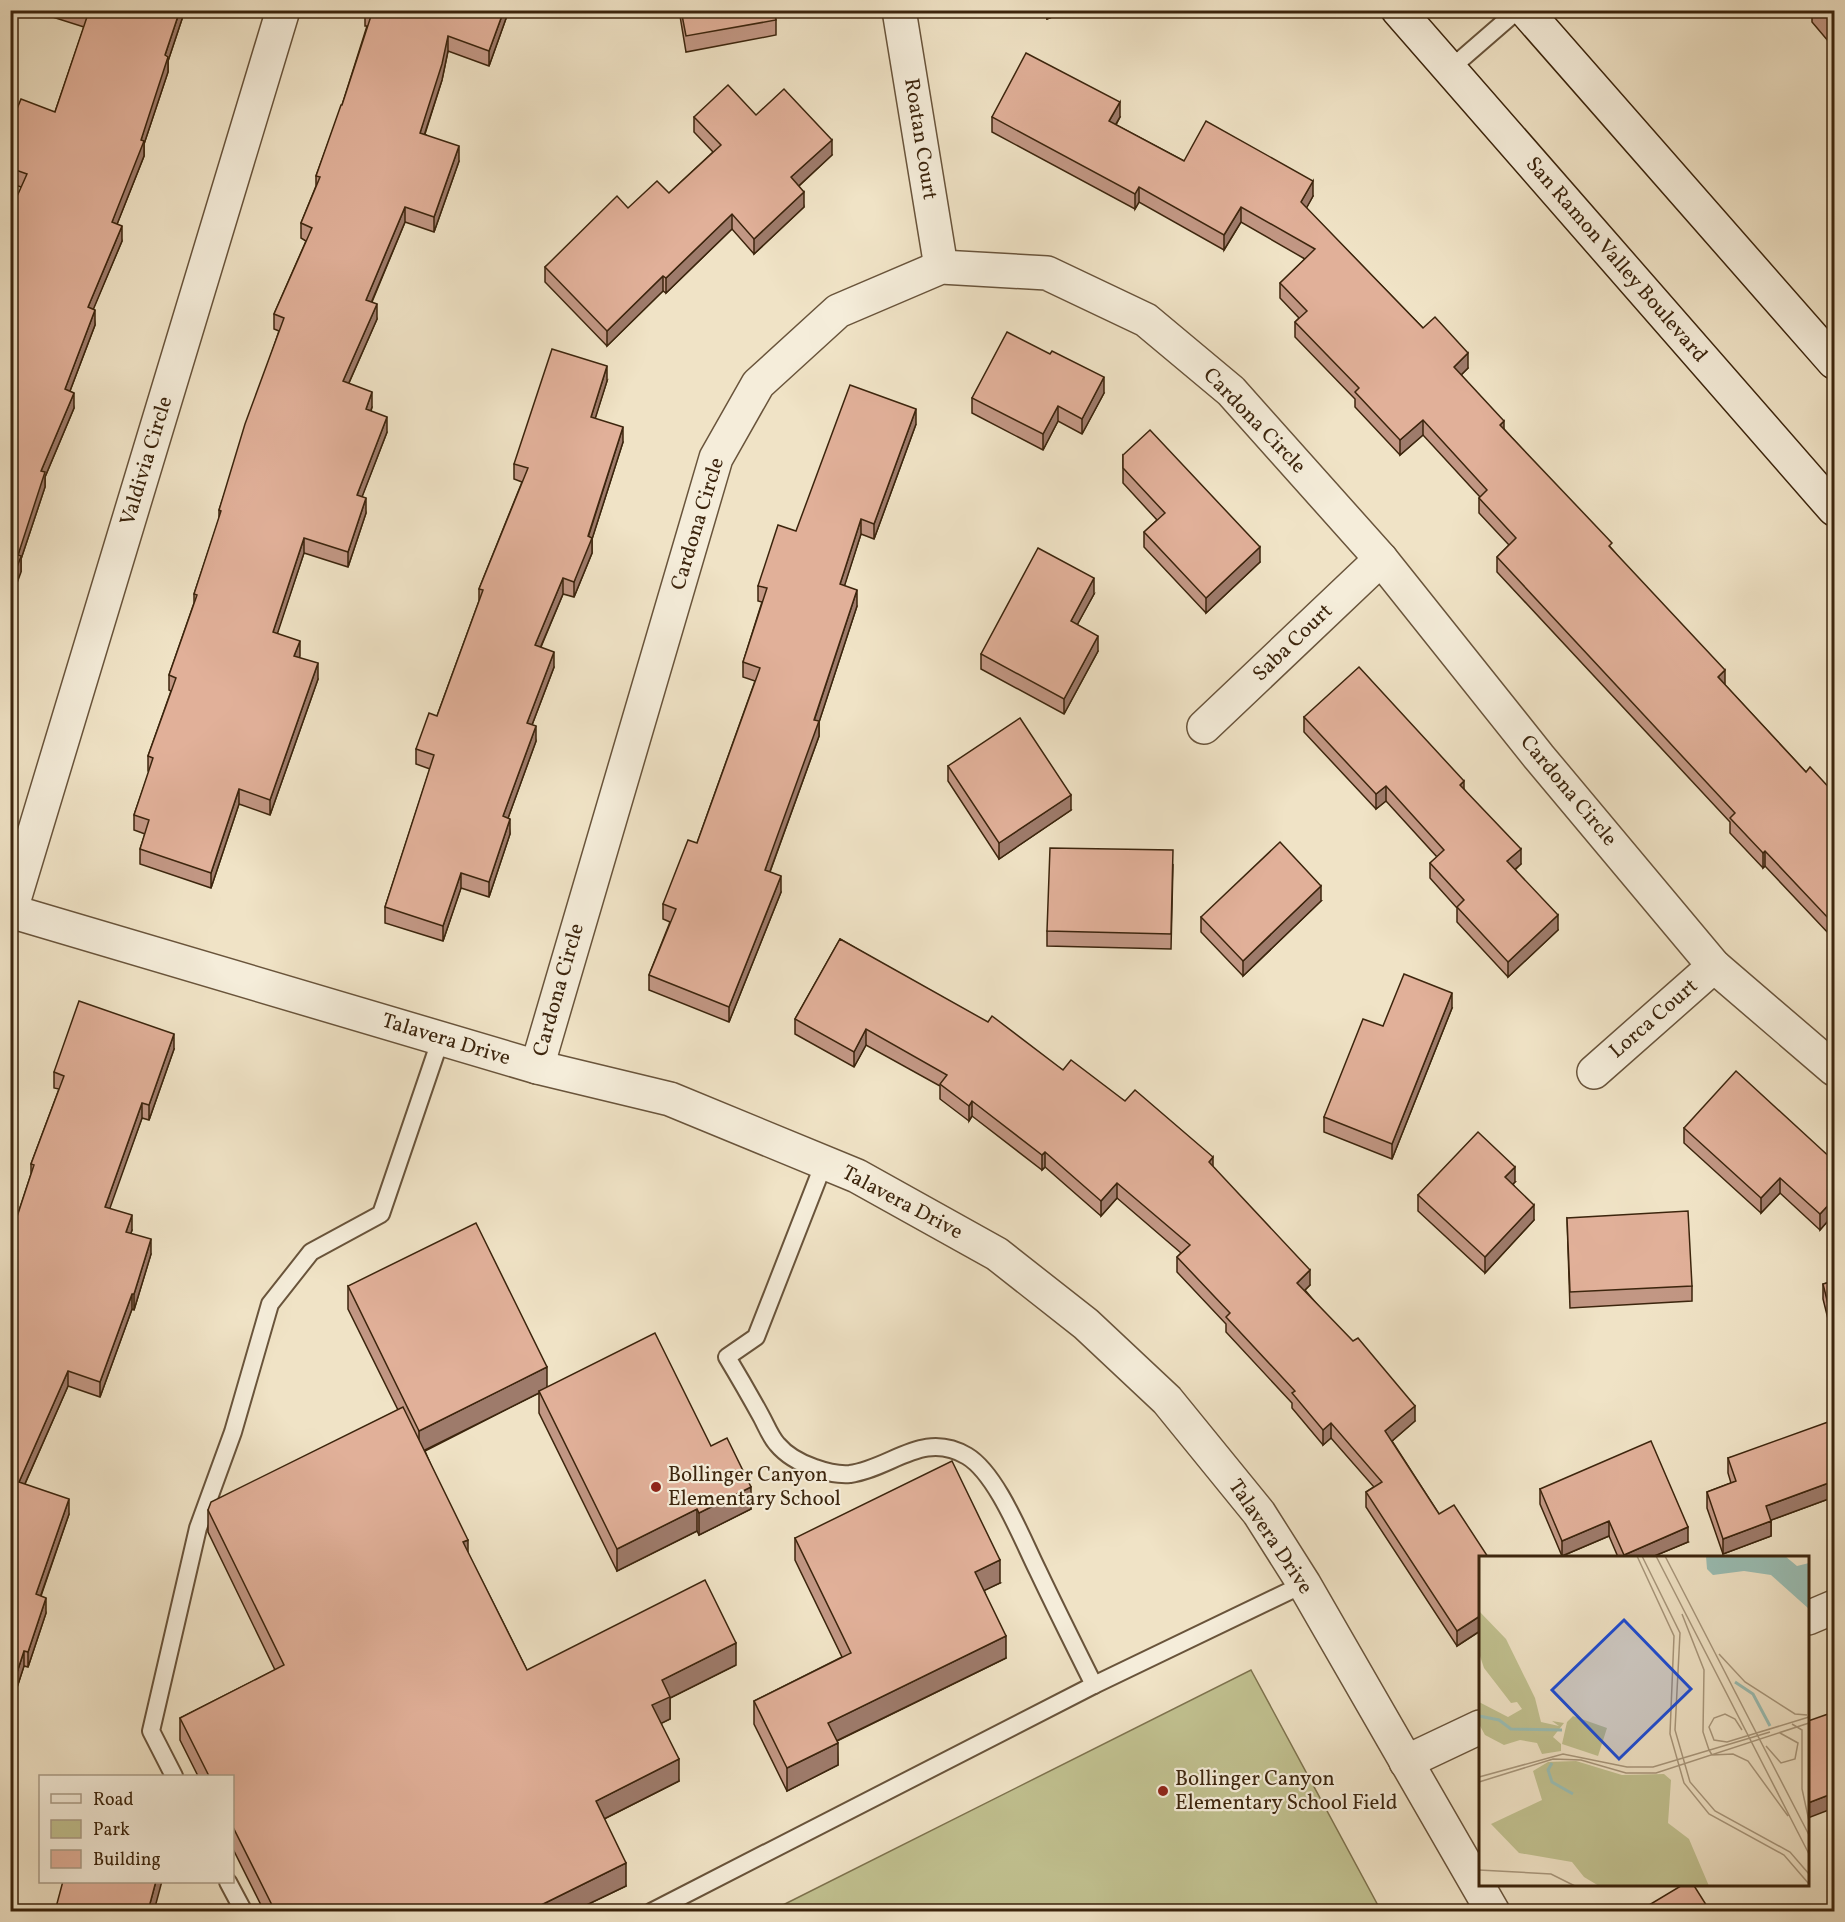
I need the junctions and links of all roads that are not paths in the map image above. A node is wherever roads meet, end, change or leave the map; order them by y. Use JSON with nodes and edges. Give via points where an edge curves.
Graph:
{"nodes":[{"id":1,"x":283,"y":10,"type":"edge"},
{"id":2,"x":899,"y":10,"type":"edge"},
{"id":3,"x":1398,"y":10,"type":"edge"},
{"id":4,"x":1518,"y":10,"type":"edge"},
{"id":5,"x":1525,"y":10,"type":"edge"},
{"id":6,"x":1450,"y":69,"type":"junction"},
{"id":7,"x":941,"y":267,"type":"junction"},
{"id":8,"x":1834,"y":362,"type":"edge"},
{"id":9,"x":1834,"y":509,"type":"edge"},
{"id":10,"x":1381,"y":559,"type":"junction"},
{"id":11,"x":1204,"y":727,"type":"dead end"},
{"id":12,"x":11,"y":911,"type":"edge"},
{"id":13,"x":1714,"y":966,"type":"junction"},
{"id":14,"x":441,"y":1038,"type":"junction"},
{"id":15,"x":537,"y":1067,"type":"junction"},
{"id":16,"x":1834,"y":1069,"type":"edge"},
{"id":17,"x":1594,"y":1072,"type":"dead end"},
{"id":18,"x":824,"y":1163,"type":"junction"},
{"id":19,"x":1304,"y":1584,"type":"junction"},
{"id":20,"x":1834,"y":1607,"type":"edge"},
{"id":21,"x":1809,"y":1618,"type":"edge"},
{"id":22,"x":1094,"y":1685,"type":"junction"},
{"id":23,"x":1479,"y":1727,"type":"edge"},
{"id":24,"x":1406,"y":1762,"type":"junction"},
{"id":25,"x":173,"y":1775,"type":"edge"},
{"id":26,"x":229,"y":1883,"type":"edge"},
{"id":27,"x":244,"y":1911,"type":"edge"},
{"id":28,"x":651,"y":1911,"type":"edge"},
{"id":29,"x":1493,"y":1911,"type":"edge"}],
"edges":[{"from":1,"to":12,"type":"street","name":"Valdivia Circle"},
{"from":2,"to":7,"type":"street","name":"Roatan Court"},
{"from":3,"to":6,"type":"street","name":"San Ramon Valley Boulevard"},
{"from":4,"to":6,"type":"lane"},
{"from":5,"to":8,"type":"street"},
{"from":6,"to":9,"type":"street","name":"San Ramon Valley Boulevard"},
{"from":7,"to":10,"type":"street","name":"Cardona Circle","via":[[1047,273],[1146,320],[1231,391]]},
{"from":7,"to":15,"type":"street","name":"Cardona Circle","via":[[838,311],[758,384],[716,458]]},
{"from":10,"to":11,"type":"street","name":"Saba Court"},
{"from":10,"to":13,"type":"street","name":"Cardona Circle","via":[[1539,757]]},
{"from":12,"to":14,"type":"street","name":"Talavera Drive"},
{"from":13,"to":16,"type":"street","name":"Cardona Circle"},
{"from":13,"to":17,"type":"street","name":"Lorca Court"},
{"from":14,"to":15,"type":"street","name":"Talavera Drive"},
{"from":14,"to":25,"type":"lane","via":[[381,1214],[311,1252],[270,1304],[233,1432],[198,1528],[151,1731]]},
{"from":15,"to":18,"type":"street","name":"Talavera Drive","via":[[670,1099]]},
{"from":18,"to":19,"type":"street","name":"Talavera Drive","via":[[857,1176],[996,1254],[1086,1324],[1167,1400],[1259,1513]]},
{"from":18,"to":22,"type":"lane","via":[[756,1337],[727,1357],[776,1443],[809,1466],[849,1474],[930,1446],[957,1451],[976,1462],[1003,1501]]},
{"from":19,"to":22,"type":"lane"},
{"from":19,"to":24,"type":"street","name":"Talavera Drive"},
{"from":20,"to":21,"type":"street"},
{"from":22,"to":28,"type":"lane"},
{"from":23,"to":24,"type":"street"},
{"from":24,"to":29,"type":"street","name":"Talavera Drive"},
{"from":26,"to":27,"type":"lane"}]}
